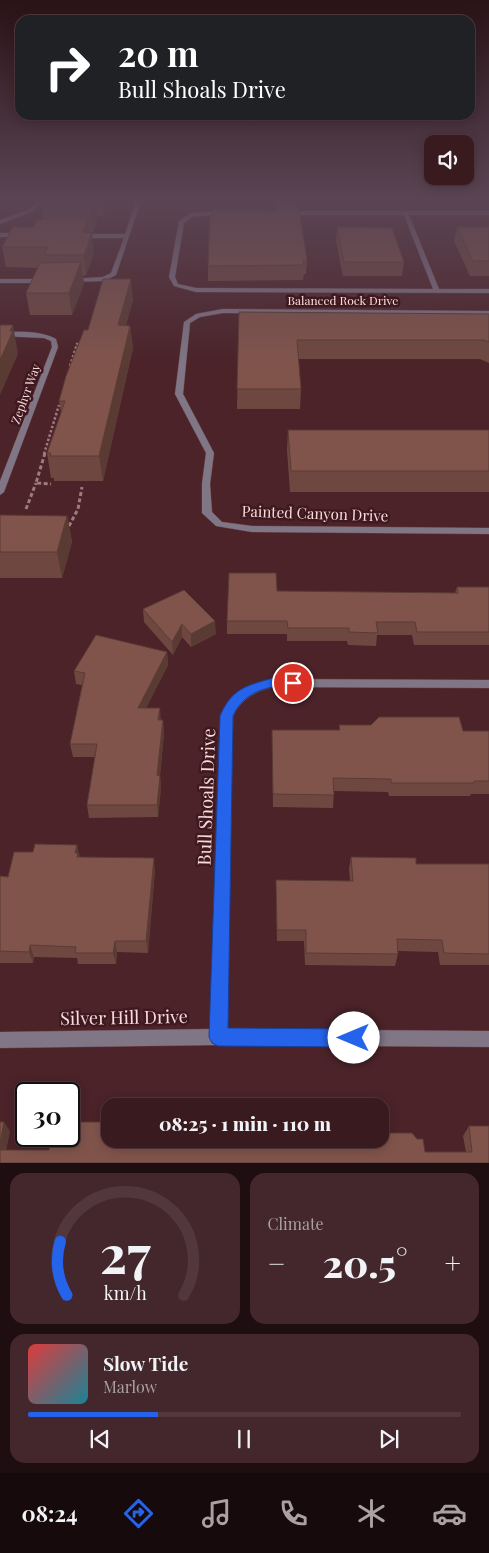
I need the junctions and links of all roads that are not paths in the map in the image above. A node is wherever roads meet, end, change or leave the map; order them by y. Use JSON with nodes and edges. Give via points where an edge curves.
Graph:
{"nodes":[{"id":1,"x":121,"y":255,"type":"edge"},
{"id":2,"x":176,"y":255,"type":"edge"},
{"id":3,"x":423,"y":255,"type":"edge"},
{"id":4,"x":0,"y":281,"type":"edge"},
{"id":5,"x":49,"y":281,"type":"edge"},
{"id":6,"x":67,"y":281,"type":"edge"},
{"id":7,"x":437,"y":291,"type":"junction"},
{"id":8,"x":489,"y":291,"type":"edge"},
{"id":9,"x":489,"y":313,"type":"edge"},
{"id":10,"x":198,"y":315,"type":"joint"},
{"id":11,"x":0,"y":334,"type":"edge"},
{"id":12,"x":0,"y":492,"type":"edge"},
{"id":13,"x":489,"y":531,"type":"edge"},
{"id":14,"x":489,"y":684,"type":"edge"},
{"id":15,"x":218,"y":1037,"type":"junction"},
{"id":16,"x":489,"y":1039,"type":"edge"},
{"id":17,"x":0,"y":1040,"type":"edge"}],
"edges":[{"from":1,"to":6,"type":"street","via":[[114,274],[104,280]]},
{"from":2,"to":7,"type":"street","via":[[172,277],[176,285],[196,290]]},
{"from":3,"to":7,"type":"street"},
{"from":4,"to":5,"type":"street"},
{"from":7,"to":8,"type":"street"},
{"from":9,"to":10,"type":"street","name":"Balanced Rock Drive","via":[[223,311]]},
{"from":10,"to":13,"type":"street","name":"Painted Canyon Drive","via":[[187,322],[179,394],[210,453],[207,513],[219,524],[252,529]]},
{"from":11,"to":12,"type":"street","name":"Zephyr Way","via":[[46,336],[54,340],[55,347]]},
{"from":14,"to":15,"type":"street","name":"Bull Shoals Drive","via":[[273,683],[248,690],[231,706],[227,716]]},
{"from":15,"to":16,"type":"street","name":"Silver Hill Drive"},
{"from":15,"to":17,"type":"street","name":"Silver Hill Drive"}]}
